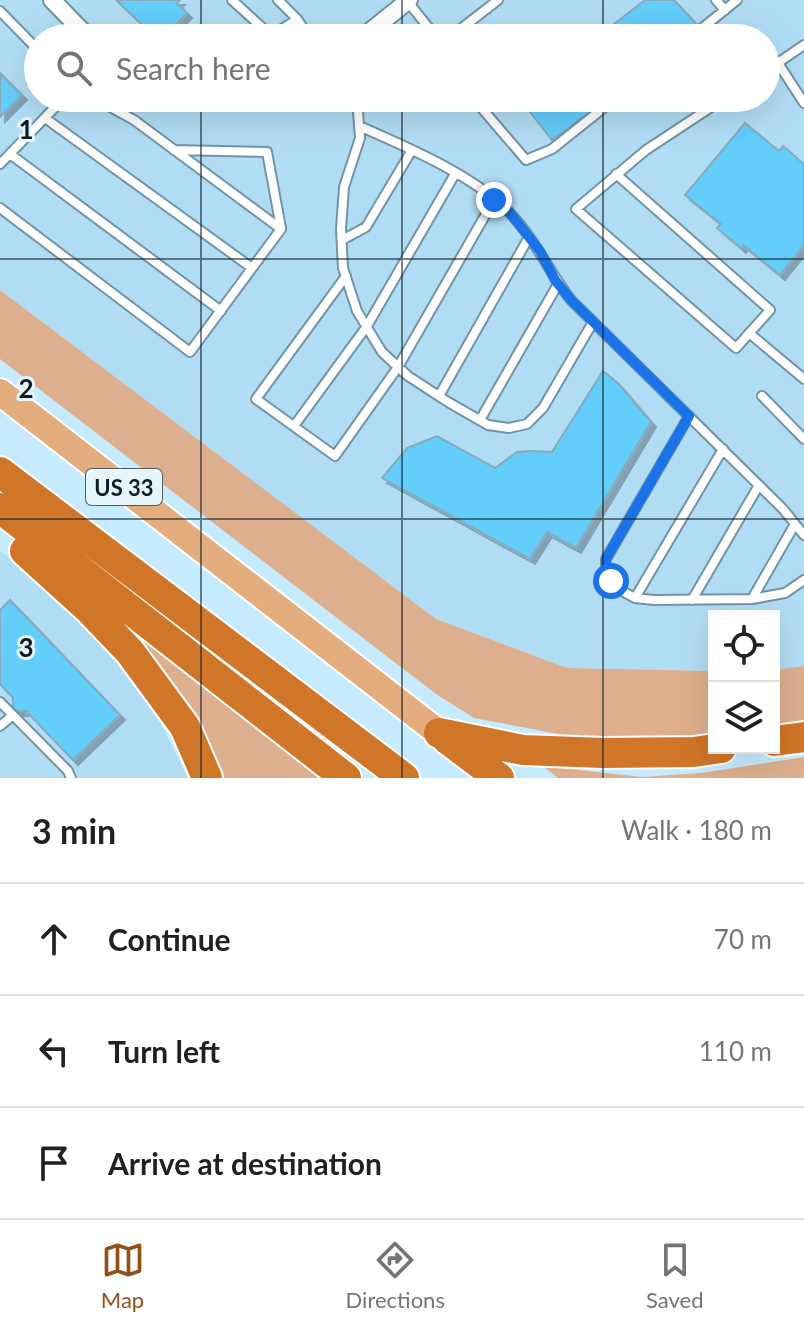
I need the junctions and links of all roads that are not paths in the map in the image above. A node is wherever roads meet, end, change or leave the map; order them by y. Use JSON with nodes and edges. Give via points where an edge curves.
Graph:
{"nodes":[{"id":1,"x":52,"y":0,"type":"edge"},
{"id":2,"x":232,"y":0,"type":"edge"},
{"id":3,"x":278,"y":0,"type":"edge"},
{"id":4,"x":498,"y":0,"type":"edge"},
{"id":5,"x":716,"y":0,"type":"edge"},
{"id":6,"x":737,"y":0,"type":"edge"},
{"id":7,"x":408,"y":1,"type":"edge"},
{"id":8,"x":725,"y":10,"type":"junction"},
{"id":9,"x":0,"y":11,"type":"edge"},
{"id":10,"x":297,"y":19,"type":"junction"},
{"id":11,"x":75,"y":24,"type":"edge"},
{"id":12,"x":258,"y":24,"type":"edge"},
{"id":13,"x":290,"y":24,"type":"edge"},
{"id":14,"x":300,"y":24,"type":"edge"},
{"id":15,"x":379,"y":24,"type":"edge"},
{"id":16,"x":426,"y":24,"type":"edge"},
{"id":17,"x":467,"y":24,"type":"edge"},
{"id":18,"x":708,"y":24,"type":"edge"},
{"id":19,"x":24,"y":36,"type":"edge"},
{"id":20,"x":804,"y":45,"type":"edge"},
{"id":21,"x":780,"y":62,"type":"edge"},
{"id":22,"x":780,"y":66,"type":"edge"},
{"id":23,"x":804,"y":103,"type":"edge"},
{"id":24,"x":51,"y":112,"type":"edge"},
{"id":25,"x":119,"y":112,"type":"edge"},
{"id":26,"x":358,"y":112,"type":"edge"},
{"id":27,"x":485,"y":112,"type":"edge"},
{"id":28,"x":598,"y":112,"type":"edge"},
{"id":29,"x":704,"y":112,"type":"edge"},
{"id":30,"x":45,"y":118,"type":"junction"},
{"id":31,"x":359,"y":126,"type":"junction"},
{"id":32,"x":174,"y":150,"type":"junction"},
{"id":33,"x":412,"y":150,"type":"junction"},
{"id":34,"x":10,"y":154,"type":"junction"},
{"id":35,"x":0,"y":164,"type":"edge"},
{"id":36,"x":455,"y":174,"type":"junction"},
{"id":37,"x":616,"y":174,"type":"junction"},
{"id":38,"x":494,"y":200,"type":"junction"},
{"id":39,"x":0,"y":208,"type":"edge"},
{"id":40,"x":281,"y":229,"type":"junction"},
{"id":41,"x":529,"y":237,"type":"junction"},
{"id":42,"x":342,"y":240,"type":"junction"},
{"id":43,"x":252,"y":268,"type":"junction"},
{"id":44,"x":346,"y":276,"type":"junction"},
{"id":45,"x":558,"y":284,"type":"junction"},
{"id":46,"x":221,"y":311,"type":"junction"},
{"id":47,"x":593,"y":322,"type":"junction"},
{"id":48,"x":367,"y":326,"type":"junction"},
{"id":49,"x":749,"y":333,"type":"junction"},
{"id":50,"x":398,"y":367,"type":"junction"},
{"id":51,"x":804,"y":379,"type":"edge"},
{"id":52,"x":0,"y":392,"type":"edge"},
{"id":53,"x":439,"y":396,"type":"junction"},
{"id":54,"x":762,"y":396,"type":"dead end"},
{"id":55,"x":689,"y":416,"type":"junction"},
{"id":56,"x":480,"y":420,"type":"junction"},
{"id":57,"x":294,"y":426,"type":"junction"},
{"id":58,"x":804,"y":439,"type":"edge"},
{"id":59,"x":723,"y":449,"type":"junction"},
{"id":60,"x":0,"y":472,"type":"edge"},
{"id":61,"x":759,"y":485,"type":"junction"},
{"id":62,"x":0,"y":508,"type":"edge"},
{"id":63,"x":795,"y":524,"type":"junction"},
{"id":64,"x":0,"y":531,"type":"edge"},
{"id":65,"x":804,"y":535,"type":"edge"},
{"id":66,"x":804,"y":580,"type":"edge"},
{"id":67,"x":635,"y":598,"type":"junction"},
{"id":68,"x":752,"y":599,"type":"junction"},
{"id":69,"x":692,"y":600,"type":"junction"},
{"id":70,"x":0,"y":702,"type":"edge"},
{"id":71,"x":13,"y":715,"type":"junction"},
{"id":72,"x":0,"y":726,"type":"edge"},
{"id":73,"x":439,"y":733,"type":"junction"},
{"id":74,"x":804,"y":737,"type":"edge"},
{"id":75,"x":780,"y":740,"type":"edge"},
{"id":76,"x":708,"y":750,"type":"edge"},
{"id":77,"x":71,"y":778,"type":"edge"},
{"id":78,"x":207,"y":778,"type":"edge"},
{"id":79,"x":346,"y":778,"type":"edge"},
{"id":80,"x":404,"y":778,"type":"edge"},
{"id":81,"x":499,"y":778,"type":"edge"}],
"edges":[{"from":1,"to":11,"type":"street"},
{"from":2,"to":12,"type":"lane"},
{"from":3,"to":10,"type":"lane"},
{"from":4,"to":17,"type":"lane"},
{"from":5,"to":8,"type":"lane"},
{"from":6,"to":8,"type":"lane"},
{"from":7,"to":15,"type":"street"},
{"from":7,"to":16,"type":"lane"},
{"from":8,"to":18,"type":"lane"},
{"from":9,"to":19,"type":"lane"},
{"from":10,"to":13,"type":"lane"},
{"from":10,"to":14,"type":"lane"},
{"from":20,"to":21,"type":"lane"},
{"from":22,"to":23,"type":"lane"},
{"from":24,"to":30,"type":"lane"},
{"from":25,"to":32,"type":"lane"},
{"from":26,"to":31,"type":"lane"},
{"from":27,"to":28,"type":"lane","via":[[526,160],[552,149]]},
{"from":29,"to":37,"type":"lane"},
{"from":30,"to":34,"type":"lane"},
{"from":30,"to":43,"type":"lane"},
{"from":31,"to":33,"type":"lane"},
{"from":31,"to":42,"type":"lane","via":[[344,187]]},
{"from":32,"to":40,"type":"lane"},
{"from":32,"to":40,"type":"lane","via":[[267,152]]},
{"from":33,"to":36,"type":"lane"},
{"from":33,"to":42,"type":"lane","via":[[366,227]]},
{"from":34,"to":35,"type":"lane"},
{"from":34,"to":46,"type":"lane"},
{"from":36,"to":38,"type":"lane"},
{"from":36,"to":48,"type":"lane"},
{"from":37,"to":49,"type":"lane","via":[[770,310]]},
{"from":37,"to":49,"type":"lane","via":[[576,209],[736,348]]},
{"from":38,"to":41,"type":"lane"},
{"from":38,"to":50,"type":"lane"},
{"from":39,"to":46,"type":"lane","via":[[190,352]]},
{"from":40,"to":43,"type":"lane"},
{"from":41,"to":45,"type":"lane"},
{"from":41,"to":53,"type":"lane"},
{"from":42,"to":44,"type":"lane"},
{"from":43,"to":46,"type":"lane"},
{"from":44,"to":48,"type":"lane"},
{"from":44,"to":57,"type":"lane","via":[[256,399]]},
{"from":45,"to":47,"type":"lane"},
{"from":45,"to":56,"type":"lane"},
{"from":47,"to":55,"type":"lane"},
{"from":47,"to":56,"type":"lane","via":[[543,408],[527,424],[509,428]]},
{"from":48,"to":50,"type":"lane"},
{"from":48,"to":57,"type":"lane"},
{"from":49,"to":51,"type":"lane"},
{"from":50,"to":53,"type":"lane"},
{"from":50,"to":57,"type":"lane","via":[[335,456]]},
{"from":52,"to":73,"type":"main road","number":"US 33"},
{"from":53,"to":56,"type":"lane"},
{"from":54,"to":58,"type":"lane"},
{"from":55,"to":59,"type":"lane"},
{"from":55,"to":67,"type":"lane","via":[[606,559],[611,581]]},
{"from":59,"to":61,"type":"lane"},
{"from":59,"to":67,"type":"lane"},
{"from":60,"to":80,"type":"highway","number":"US 33"},
{"from":61,"to":63,"type":"lane"},
{"from":61,"to":69,"type":"lane"},
{"from":62,"to":79,"type":"highway"},
{"from":63,"to":65,"type":"lane"},
{"from":63,"to":68,"type":"lane"},
{"from":64,"to":78,"type":"highway","via":[[51,573],[130,652],[185,727]]},
{"from":66,"to":68,"type":"lane","via":[[785,593]]},
{"from":67,"to":69,"type":"lane"},
{"from":68,"to":69,"type":"lane"},
{"from":70,"to":71,"type":"lane"},
{"from":71,"to":72,"type":"lane"},
{"from":71,"to":77,"type":"lane"},
{"from":73,"to":76,"type":"highway","via":[[523,750]]},
{"from":73,"to":81,"type":"highway","number":"US 33"},
{"from":74,"to":75,"type":"highway"}]}
